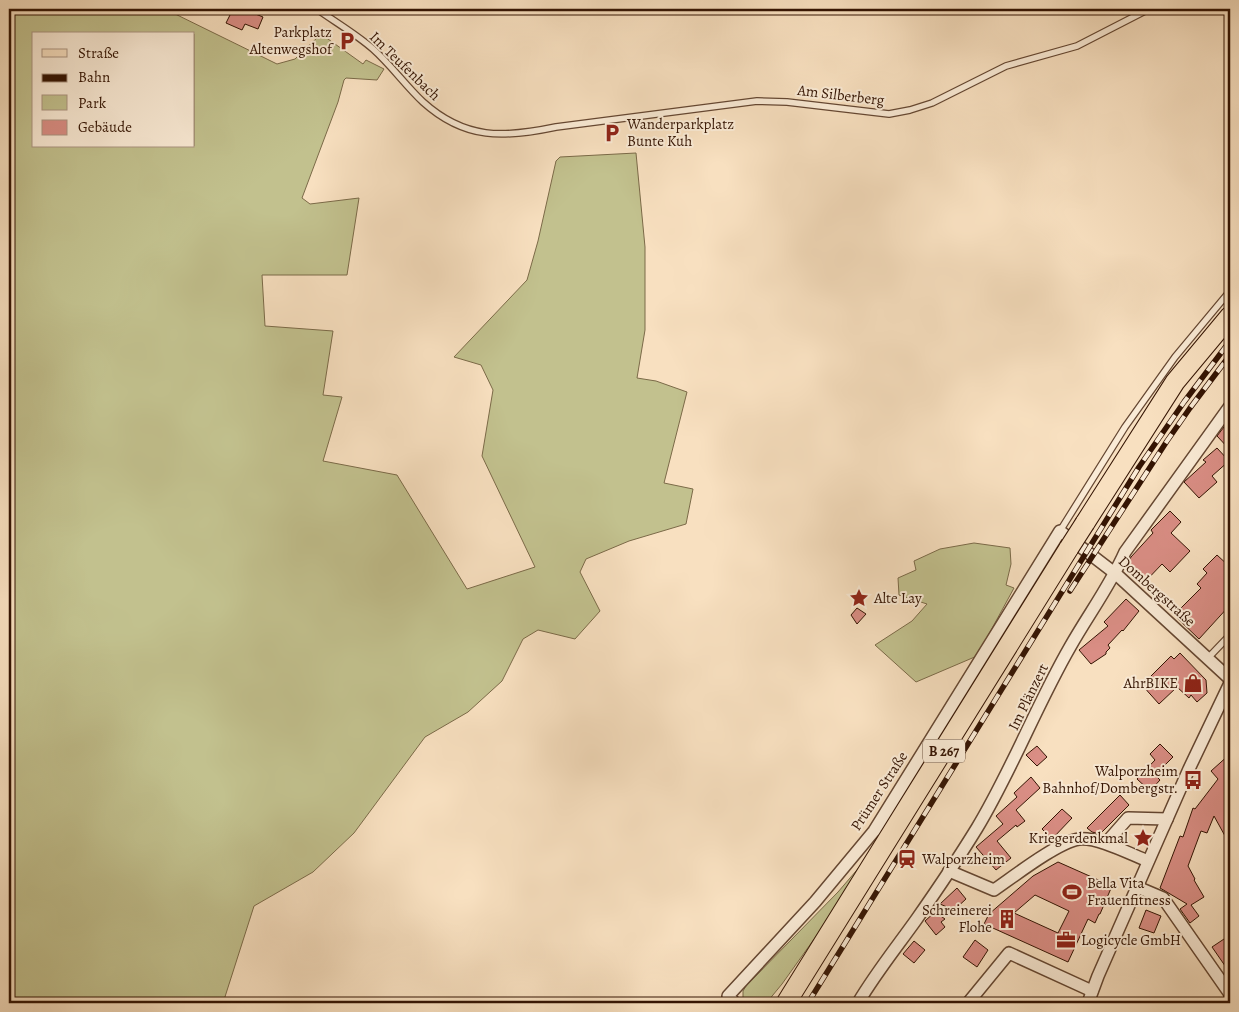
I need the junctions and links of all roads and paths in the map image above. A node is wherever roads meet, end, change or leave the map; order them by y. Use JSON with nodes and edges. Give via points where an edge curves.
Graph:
{"nodes":[{"id":1,"x":317,"y":9,"type":"edge"},
{"id":2,"x":1149,"y":9,"type":"edge"},
{"id":3,"x":570,"y":125,"type":"joint"},
{"id":4,"x":1230,"y":291,"type":"edge"},
{"id":5,"x":1230,"y":316,"type":"edge"},
{"id":6,"x":1230,"y":406,"type":"edge"},
{"id":7,"x":1060,"y":531,"type":"junction"},
{"id":8,"x":1116,"y":574,"type":"junction"},
{"id":9,"x":1230,"y":635,"type":"edge"},
{"id":10,"x":1208,"y":658,"type":"junction"},
{"id":11,"x":1230,"y":679,"type":"edge"},
{"id":12,"x":1230,"y":683,"type":"edge"},
{"id":13,"x":1167,"y":819,"type":"junction"},
{"id":14,"x":1106,"y":843,"type":"junction"},
{"id":15,"x":1148,"y":861,"type":"junction"},
{"id":16,"x":949,"y":871,"type":"junction"},
{"id":17,"x":1137,"y":886,"type":"junction"},
{"id":18,"x":1092,"y":991,"type":"junction"},
{"id":19,"x":1230,"y":994,"type":"edge"},
{"id":20,"x":729,"y":1001,"type":"edge"},
{"id":21,"x":786,"y":1003,"type":"edge"},
{"id":22,"x":858,"y":1003,"type":"edge"},
{"id":23,"x":968,"y":1003,"type":"edge"},
{"id":24,"x":1088,"y":1003,"type":"edge"}],
"edges":[{"from":1,"to":3,"type":"lane","name":"Im Teufenbach","via":[[372,48],[423,102],[465,128],[484,134],[529,133]]},
{"from":2,"to":3,"type":"lane","name":"Am Silberberg","via":[[1077,46],[1006,66],[932,104],[910,110],[889,114],[758,101]]},
{"from":4,"to":7,"type":"lane","via":[[1125,427]]},
{"from":5,"to":21,"type":"main road","number":"B 267","bridge":true,"via":[[1175,382]]},
{"from":6,"to":8,"type":"street","name":"Im Plänzert","via":[[1125,552]]},
{"from":7,"to":8,"type":"street","name":"Dombergstraße"},
{"from":7,"to":20,"type":"street","name":"Prümer Straße","via":[[874,831]]},
{"from":8,"to":10,"type":"street","name":"Dombergstraße"},
{"from":8,"to":16,"type":"street","name":"Im Plänzert","via":[[1070,646],[1000,789]]},
{"from":9,"to":10,"type":"lane"},
{"from":10,"to":11,"type":"street","name":"Dombergstraße"},
{"from":12,"to":13,"type":"street"},
{"from":13,"to":14,"type":"street","via":[[1128,818]]},
{"from":13,"to":15,"type":"street"},
{"from":14,"to":15,"type":"street"},
{"from":14,"to":16,"type":"street","via":[[1080,839],[1065,843],[994,890]]},
{"from":15,"to":17,"type":"street"},
{"from":16,"to":22,"type":"street","name":"Im Plänzert"},
{"from":17,"to":18,"type":"street"},
{"from":17,"to":19,"type":"street","via":[[1163,898]]},
{"from":18,"to":23,"type":"street","via":[[1009,953]]},
{"from":18,"to":24,"type":"street"}]}
